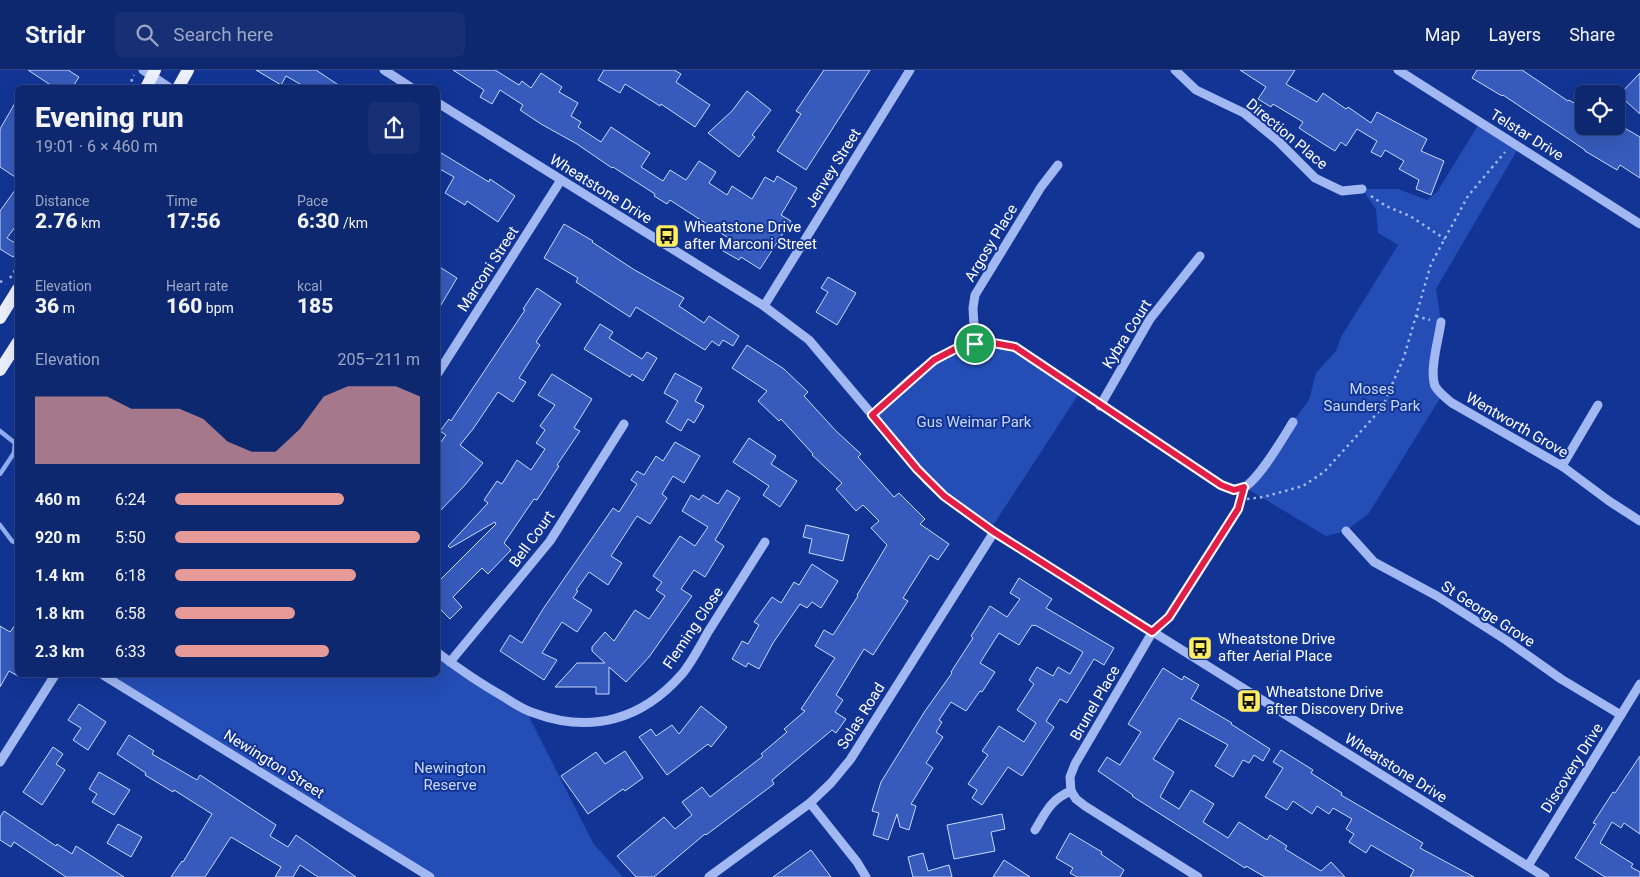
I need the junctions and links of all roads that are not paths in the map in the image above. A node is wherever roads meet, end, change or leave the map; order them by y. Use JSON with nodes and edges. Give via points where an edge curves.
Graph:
{"nodes":[{"id":1,"x":188,"y":70,"type":"edge"},
{"id":2,"x":910,"y":70,"type":"edge"},
{"id":3,"x":1175,"y":70,"type":"edge"},
{"id":4,"x":1398,"y":70,"type":"edge"},
{"id":5,"x":150,"y":72,"type":"edge"},
{"id":6,"x":391,"y":72,"type":"edge"},
{"id":7,"x":147,"y":85,"type":"edge"},
{"id":8,"x":166,"y":85,"type":"edge"},
{"id":9,"x":180,"y":85,"type":"edge"},
{"id":10,"x":408,"y":85,"type":"edge"},
{"id":11,"x":440,"y":104,"type":"edge"},
{"id":12,"x":1058,"y":165,"type":"dead end"},
{"id":13,"x":561,"y":180,"type":"junction"},
{"id":14,"x":1362,"y":189,"type":"road end"},
{"id":15,"x":1640,"y":224,"type":"edge"},
{"id":16,"x":1200,"y":256,"type":"dead end"},
{"id":17,"x":12,"y":287,"type":"edge"},
{"id":18,"x":764,"y":306,"type":"junction"},
{"id":19,"x":0,"y":318,"type":"edge"},
{"id":20,"x":1441,"y":322,"type":"road end"},
{"id":21,"x":975,"y":344,"type":"junction"},
{"id":22,"x":15,"y":347,"type":"edge"},
{"id":23,"x":0,"y":370,"type":"edge"},
{"id":24,"x":440,"y":370,"type":"edge"},
{"id":25,"x":1598,"y":405,"type":"dead end"},
{"id":26,"x":1100,"y":406,"type":"junction"},
{"id":27,"x":872,"y":415,"type":"junction"},
{"id":28,"x":1293,"y":422,"type":"dead end"},
{"id":29,"x":624,"y":424,"type":"dead end"},
{"id":30,"x":1562,"y":466,"type":"junction"},
{"id":31,"x":1640,"y":521,"type":"edge"},
{"id":32,"x":1346,"y":531,"type":"dead end"},
{"id":33,"x":994,"y":532,"type":"junction"},
{"id":34,"x":765,"y":542,"type":"dead end"},
{"id":35,"x":1152,"y":632,"type":"junction"},
{"id":36,"x":440,"y":654,"type":"edge"},
{"id":37,"x":450,"y":662,"type":"junction"},
{"id":38,"x":54,"y":677,"type":"edge"},
{"id":39,"x":106,"y":677,"type":"edge"},
{"id":40,"x":1640,"y":684,"type":"edge"},
{"id":41,"x":1621,"y":715,"type":"junction"},
{"id":42,"x":0,"y":762,"type":"edge"},
{"id":43,"x":1070,"y":791,"type":"junction"},
{"id":44,"x":810,"y":803,"type":"junction"},
{"id":45,"x":1035,"y":830,"type":"dead end"},
{"id":46,"x":1528,"y":866,"type":"junction"},
{"id":47,"x":430,"y":877,"type":"edge"},
{"id":48,"x":709,"y":877,"type":"edge"},
{"id":49,"x":866,"y":877,"type":"edge"},
{"id":50,"x":1198,"y":877,"type":"edge"},
{"id":51,"x":1545,"y":877,"type":"edge"}],
"edges":[{"from":1,"to":9,"type":"main road"},
{"from":2,"to":18,"type":"street","name":"Jenvey Street"},
{"from":3,"to":14,"type":"street","name":"Direction Place","via":[[1196,90],[1244,113],[1315,178],[1342,191]]},
{"from":4,"to":15,"type":"street","name":"Telstar Drive"},
{"from":5,"to":7,"type":"main road"},
{"from":5,"to":8,"type":"street"},
{"from":6,"to":10,"type":"street"},
{"from":11,"to":13,"type":"street","name":"Wheatstone Drive"},
{"from":12,"to":21,"type":"street","name":"Argosy Place","via":[[1040,187],[975,295]]},
{"from":13,"to":18,"type":"street","name":"Wheatstone Drive"},
{"from":13,"to":24,"type":"street","name":"Marconi Street"},
{"from":16,"to":26,"type":"street","name":"Kybra Court","via":[[1150,319]]},
{"from":17,"to":19,"type":"main road"},
{"from":18,"to":27,"type":"street","name":"Wheatstone Drive","via":[[809,340]]},
{"from":20,"to":30,"type":"street","name":"Wentworth Grove","via":[[1433,375],[1435,386],[1442,395]]},
{"from":21,"to":26,"type":"street","via":[[988,342],[1015,347]]},
{"from":21,"to":27,"type":"street","via":[[961,346],[934,360]]},
{"from":22,"to":23,"type":"main road"},
{"from":25,"to":30,"type":"street"},
{"from":26,"to":28,"type":"street","via":[[1221,485],[1234,490],[1244,487],[1264,467]]},
{"from":27,"to":33,"type":"street","name":"Wheatstone Drive","via":[[928,482]]},
{"from":29,"to":37,"type":"street","name":"Bell Court","via":[[550,541]]},
{"from":30,"to":31,"type":"street","name":"Wentworth Grove"},
{"from":32,"to":41,"type":"street","name":"St George Grove","via":[[1374,562],[1437,596]]},
{"from":33,"to":35,"type":"street","name":"Wheatstone Drive"},
{"from":33,"to":44,"type":"street","name":"Solas Road","via":[[850,760]]},
{"from":34,"to":37,"type":"street","name":"Fleming Close","via":[[683,673],[664,692],[627,716],[577,723],[547,718],[510,701]]},
{"from":35,"to":43,"type":"street","name":"Brunel Place","via":[[1075,764],[1070,776]]},
{"from":35,"to":46,"type":"street","name":"Wheatstone Drive"},
{"from":36,"to":37,"type":"street","name":"Fleming Close"},
{"from":38,"to":42,"type":"street"},
{"from":39,"to":47,"type":"street","name":"Newington Street"},
{"from":40,"to":41,"type":"street","name":"Discovery Drive"},
{"from":41,"to":46,"type":"street","name":"Discovery Drive"},
{"from":43,"to":45,"type":"street","via":[[1059,796]]},
{"from":43,"to":50,"type":"street","via":[[1085,806]]},
{"from":44,"to":48,"type":"street","name":"Solas Road"},
{"from":44,"to":49,"type":"street"},
{"from":46,"to":51,"type":"street","name":"Wheatstone Drive"}]}
